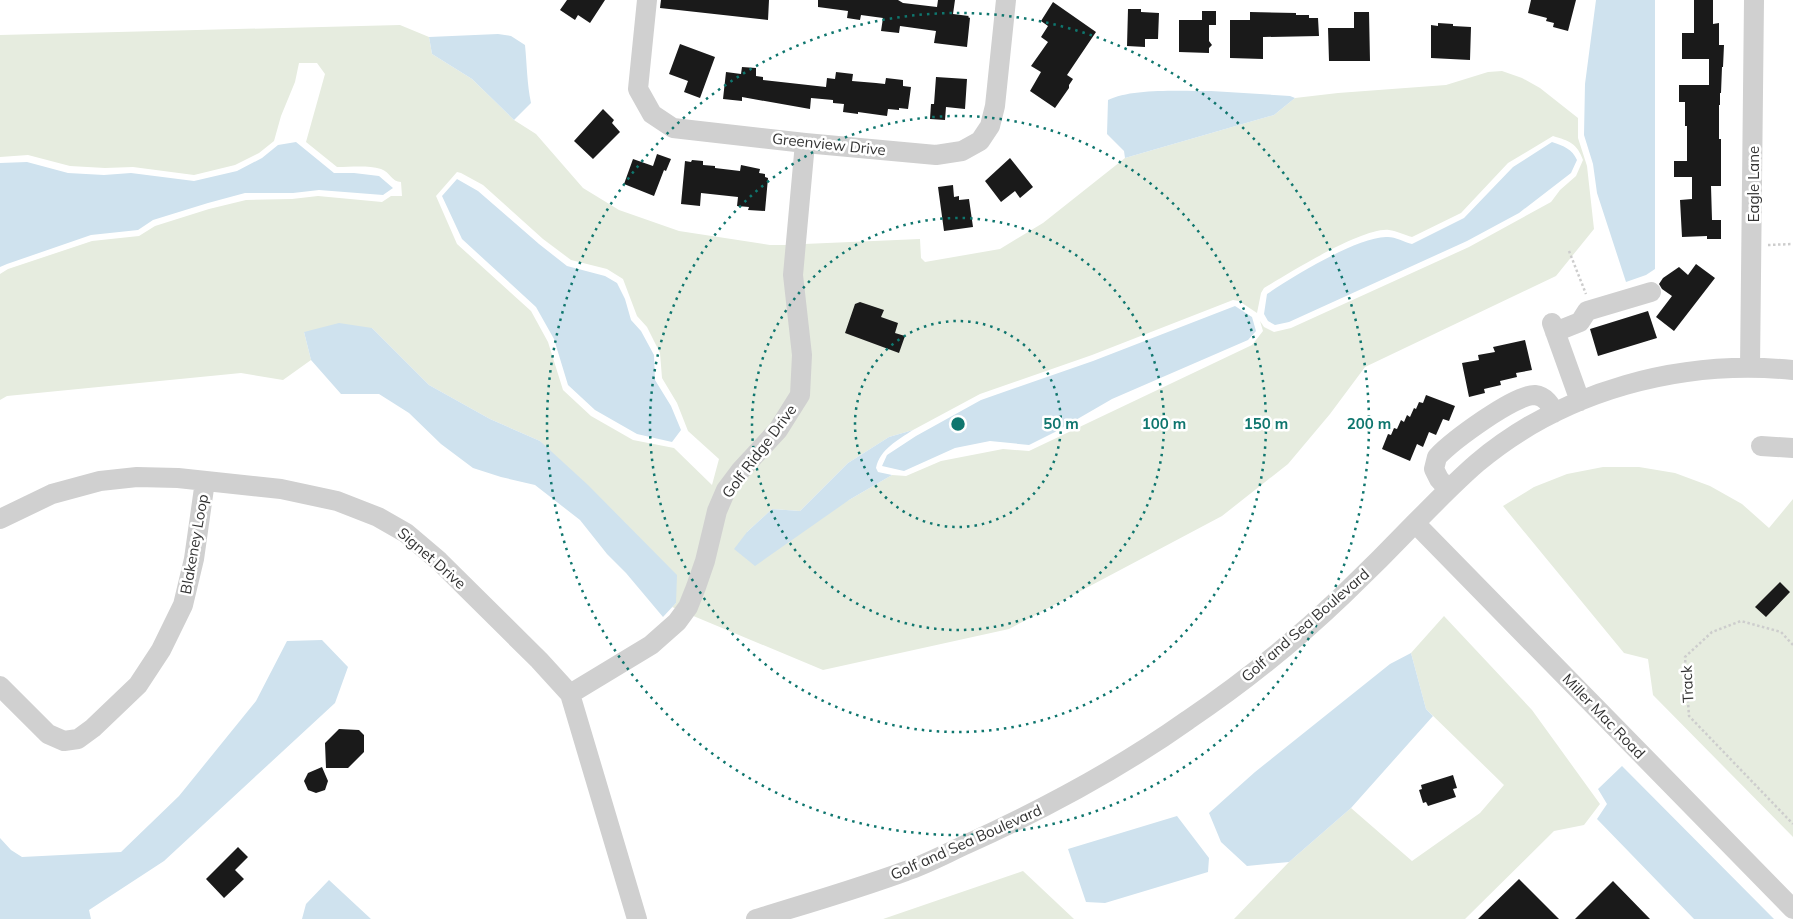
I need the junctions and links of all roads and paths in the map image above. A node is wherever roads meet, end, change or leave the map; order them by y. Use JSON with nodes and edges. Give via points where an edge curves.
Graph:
{"nodes":[{"id":1,"x":646,"y":0,"type":"edge"},
{"id":2,"x":1006,"y":0,"type":"edge"},
{"id":3,"x":1754,"y":0,"type":"edge"},
{"id":4,"x":805,"y":143,"type":"junction"},
{"id":5,"x":1793,"y":244,"type":"edge"},
{"id":6,"x":1569,"y":251,"type":"dead end"},
{"id":7,"x":1752,"y":254,"type":"junction"},
{"id":8,"x":1651,"y":292,"type":"dead end"},
{"id":9,"x":1586,"y":294,"type":"dead end"},
{"id":10,"x":1750,"y":367,"type":"junction"},
{"id":11,"x":1793,"y":370,"type":"edge"},
{"id":12,"x":1580,"y":401,"type":"junction"},
{"id":13,"x":1554,"y":413,"type":"junction"},
{"id":14,"x":1484,"y":420,"type":"junction"},
{"id":15,"x":1502,"y":444,"type":"junction"},
{"id":16,"x":1761,"y":446,"type":"dead end"},
{"id":17,"x":1793,"y":448,"type":"edge"},
{"id":18,"x":204,"y":481,"type":"junction"},
{"id":19,"x":1448,"y":489,"type":"junction"},
{"id":20,"x":0,"y":519,"type":"edge"},
{"id":21,"x":1415,"y":524,"type":"junction"},
{"id":22,"x":1793,"y":645,"type":"edge"},
{"id":23,"x":0,"y":686,"type":"edge"},
{"id":24,"x":570,"y":694,"type":"junction"},
{"id":25,"x":1793,"y":824,"type":"edge"},
{"id":26,"x":1793,"y":908,"type":"edge"},
{"id":27,"x":637,"y":919,"type":"edge"},
{"id":28,"x":756,"y":919,"type":"edge"}],
"edges":[{"from":1,"to":4,"type":"street","name":"Greenview Drive","via":[[638,89],[652,114],[673,128]]},
{"from":2,"to":4,"type":"street","name":"Greenview Drive","via":[[994,106],[990,126],[980,141],[962,151],[936,155]]},
{"from":3,"to":7,"type":"street","name":"Eagle Lane"},
{"from":4,"to":24,"type":"street","name":"Golf Ridge Drive","via":[[794,275],[802,355],[800,395],[778,430],[726,490],[696,587],[688,607],[677,622],[651,645]]},
{"from":5,"to":7,"type":"path","via":[[1762,246]]},
{"from":6,"to":9,"type":"path"},
{"from":7,"to":10,"type":"street","name":"Eagle Lane"},
{"from":8,"to":12,"type":"street","via":[[1587,310],[1580,322],[1553,328]]},
{"from":10,"to":11,"type":"street","name":"Golf and Sea Boulevard"},
{"from":10,"to":12,"type":"street","name":"Golf and Sea Boulevard","via":[[1672,374],[1629,384]]},
{"from":12,"to":13,"type":"street","name":"Golf and Sea Boulevard"},
{"from":13,"to":14,"type":"street","via":[[1546,401],[1534,395],[1516,400]]},
{"from":13,"to":15,"type":"street","name":"Golf and Sea Boulevard"},
{"from":14,"to":15,"type":"street"},
{"from":14,"to":19,"type":"street","via":[[1437,457],[1434,469]]},
{"from":15,"to":19,"type":"street","name":"Golf and Sea Boulevard"},
{"from":16,"to":17,"type":"street"},
{"from":18,"to":20,"type":"street","name":"Signet Drive","via":[[137,477],[100,481],[52,494]]},
{"from":18,"to":23,"type":"street","name":"Blakeney Loop","via":[[194,559],[183,605],[161,650],[138,685],[93,728],[78,739],[64,741],[48,734]]},
{"from":18,"to":24,"type":"street","name":"Signet Drive","via":[[281,489],[337,501],[378,517],[406,533],[452,574]]},
{"from":19,"to":21,"type":"street","name":"Golf and Sea Boulevard"},
{"from":21,"to":26,"type":"street","name":"Miller Mac Road"},
{"from":21,"to":28,"type":"street","name":"Golf and Sea Boulevard","via":[[1342,596],[1264,664],[1188,721],[1082,788],[909,870]]},
{"from":22,"to":25,"type":"path","name":"Track","via":[[1781,632],[1741,621],[1712,632],[1686,656],[1689,716]]},
{"from":24,"to":27,"type":"street","name":"Signet Drive"}]}
